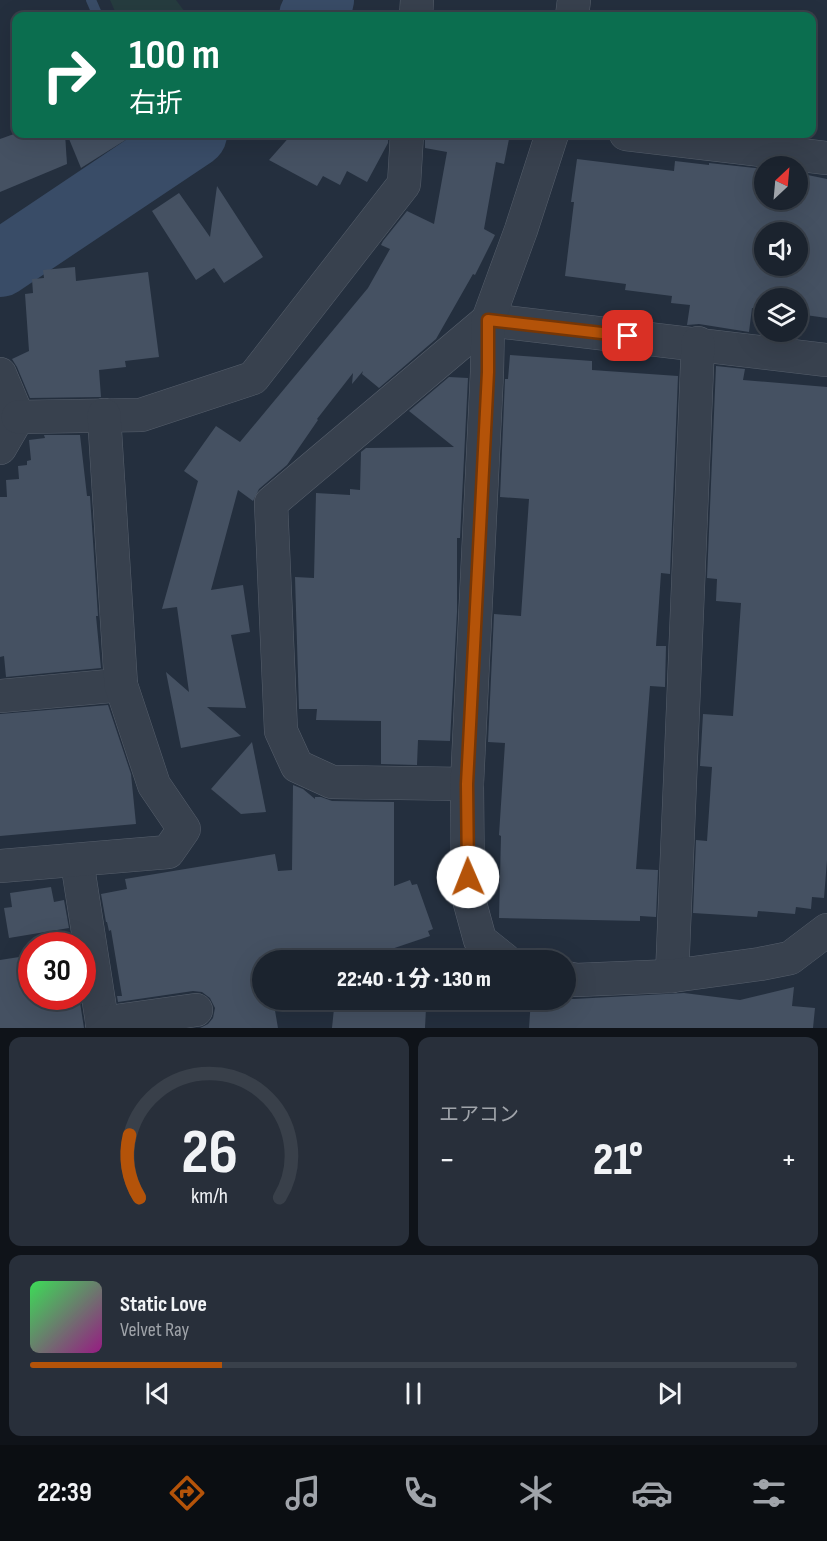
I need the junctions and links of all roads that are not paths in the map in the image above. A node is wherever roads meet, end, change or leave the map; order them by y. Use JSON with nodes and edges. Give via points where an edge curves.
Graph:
{"nodes":[{"id":1,"x":407,"y":138,"type":"edge"},
{"id":2,"x":551,"y":138,"type":"edge"},
{"id":3,"x":658,"y":138,"type":"edge"},
{"id":4,"x":827,"y":159,"type":"edge"},
{"id":5,"x":488,"y":320,"type":"junction"},
{"id":6,"x":698,"y":343,"type":"junction"},
{"id":7,"x":827,"y":360,"type":"edge"},
{"id":8,"x":0,"y":374,"type":"edge"},
{"id":9,"x":104,"y":415,"type":"junction"},
{"id":10,"x":18,"y":417,"type":"junction"},
{"id":11,"x":0,"y":448,"type":"edge"},
{"id":12,"x":121,"y":685,"type":"junction"},
{"id":13,"x":0,"y":696,"type":"edge"},
{"id":14,"x":467,"y":784,"type":"junction"},
{"id":15,"x":77,"y":861,"type":"junction"},
{"id":16,"x":0,"y":866,"type":"edge"},
{"id":17,"x":827,"y":930,"type":"edge"},
{"id":18,"x":492,"y":950,"type":"edge"},
{"id":19,"x":672,"y":976,"type":"junction"},
{"id":20,"x":576,"y":980,"type":"edge"},
{"id":21,"x":196,"y":1010,"type":"dead end"},
{"id":22,"x":102,"y":1025,"type":"edge"}],
"edges":[{"from":1,"to":9,"type":"street","via":[[404,184],[253,378],[141,415]]},
{"from":2,"to":5,"type":"street"},
{"from":3,"to":4,"type":"street"},
{"from":5,"to":6,"type":"street"},
{"from":5,"to":14,"type":"street"},
{"from":5,"to":14,"type":"street","via":[[271,503],[281,731],[297,766],[332,782]]},
{"from":6,"to":7,"type":"street"},
{"from":6,"to":19,"type":"street"},
{"from":8,"to":10,"type":"street"},
{"from":9,"to":10,"type":"street"},
{"from":9,"to":12,"type":"street"},
{"from":10,"to":11,"type":"street"},
{"from":12,"to":13,"type":"street"},
{"from":12,"to":15,"type":"street","via":[[154,785],[184,829],[168,852]]},
{"from":14,"to":18,"type":"street","via":[[468,896],[480,940]]},
{"from":15,"to":16,"type":"street"},
{"from":15,"to":22,"type":"street"},
{"from":17,"to":19,"type":"street","via":[[790,958]]},
{"from":19,"to":20,"type":"street"},
{"from":21,"to":22,"type":"street"}]}
